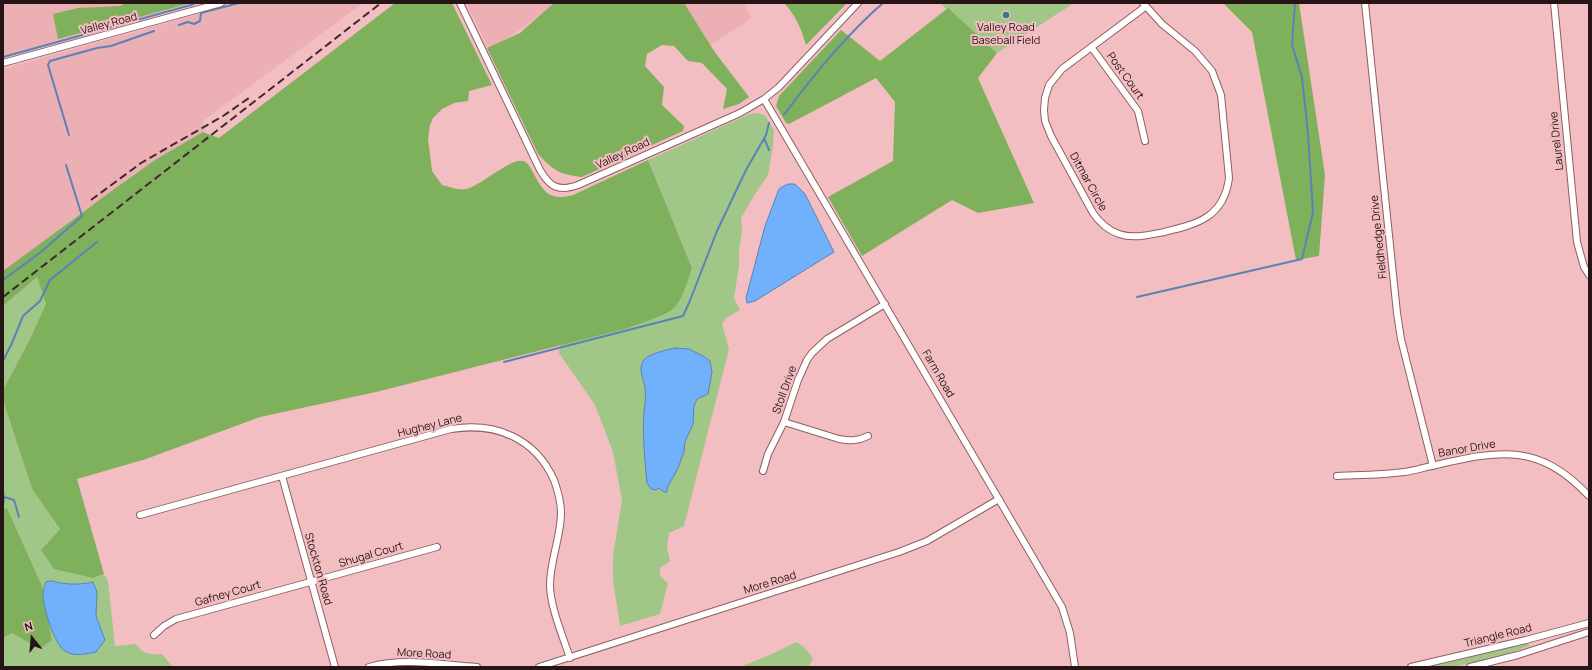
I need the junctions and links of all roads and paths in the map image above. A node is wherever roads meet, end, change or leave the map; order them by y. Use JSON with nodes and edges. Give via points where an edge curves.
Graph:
{"nodes":[{"id":1,"x":221,"y":3,"type":"edge"},
{"id":2,"x":460,"y":3,"type":"edge"},
{"id":3,"x":858,"y":3,"type":"edge"},
{"id":4,"x":1365,"y":3,"type":"edge"},
{"id":5,"x":1554,"y":3,"type":"edge"},
{"id":6,"x":1144,"y":5,"type":"edge"},
{"id":7,"x":1092,"y":48,"type":"junction"},
{"id":8,"x":3,"y":63,"type":"edge"},
{"id":9,"x":764,"y":99,"type":"junction"},
{"id":10,"x":1145,"y":141,"type":"dead end"},
{"id":11,"x":1589,"y":275,"type":"edge"},
{"id":12,"x":885,"y":304,"type":"junction"},
{"id":13,"x":784,"y":422,"type":"junction"},
{"id":14,"x":868,"y":436,"type":"dead end"},
{"id":15,"x":1433,"y":466,"type":"junction"},
{"id":16,"x":763,"y":471,"type":"dead end"},
{"id":17,"x":282,"y":476,"type":"junction"},
{"id":18,"x":1337,"y":476,"type":"dead end"},
{"id":19,"x":1589,"y":496,"type":"edge"},
{"id":20,"x":999,"y":499,"type":"junction"},
{"id":21,"x":140,"y":515,"type":"dead end"},
{"id":22,"x":437,"y":547,"type":"dead end"},
{"id":23,"x":311,"y":581,"type":"junction"},
{"id":24,"x":1589,"y":623,"type":"edge"},
{"id":25,"x":1589,"y":632,"type":"edge"},
{"id":26,"x":154,"y":635,"type":"dead end"},
{"id":27,"x":570,"y":658,"type":"junction"},
{"id":28,"x":335,"y":667,"type":"edge"},
{"id":29,"x":369,"y":667,"type":"edge"},
{"id":30,"x":477,"y":667,"type":"edge"},
{"id":31,"x":540,"y":667,"type":"edge"},
{"id":32,"x":1074,"y":667,"type":"edge"},
{"id":33,"x":1411,"y":667,"type":"edge"},
{"id":34,"x":1470,"y":667,"type":"edge"}],
"edges":[{"from":1,"to":8,"type":"street","name":"Valley Road"},
{"from":2,"to":9,"type":"street","name":"Valley Road","via":[[540,170],[550,184],[558,188],[578,185],[740,113]]},
{"from":3,"to":9,"type":"street","name":"Valley Road","via":[[788,78]]},
{"from":4,"to":15,"type":"street","name":"Fieldhedge Drive","via":[[1397,313]]},
{"from":5,"to":11,"type":"street","name":"Laurel Drive","via":[[1578,242],[1582,262]]},
{"from":6,"to":7,"type":"street","name":"Ditmar Circle"},
{"from":6,"to":7,"type":"street","name":"Ditmar Circle","via":[[1204,60],[1212,71],[1221,95],[1229,165],[1228,184],[1223,200],[1204,220],[1188,226],[1133,237],[1107,229],[1093,213],[1051,136],[1044,110],[1049,85],[1055,77]]},
{"from":7,"to":10,"type":"street","name":"Post Court","via":[[1138,111]]},
{"from":9,"to":12,"type":"street","name":"Farm Road"},
{"from":12,"to":13,"type":"street","name":"Stoll Drive","via":[[827,339],[812,353],[798,380]]},
{"from":12,"to":20,"type":"street","name":"Farm Road"},
{"from":13,"to":14,"type":"street","via":[[848,441]]},
{"from":13,"to":16,"type":"street","name":"Stoll Drive","via":[[768,454]]},
{"from":15,"to":18,"type":"street","name":"Banor Drive","via":[[1404,472]]},
{"from":15,"to":19,"type":"street","name":"Banor Drive","via":[[1494,453],[1527,456],[1559,469]]},
{"from":17,"to":21,"type":"street","name":"Hughey Lane"},
{"from":17,"to":23,"type":"street","name":"Stockton Road"},
{"from":17,"to":27,"type":"street","name":"Hughey Lane","via":[[468,426],[488,428],[517,438],[540,458],[558,490],[561,521],[550,584],[553,604]]},
{"from":20,"to":27,"type":"street","name":"More Road","via":[[927,542],[906,550]]},
{"from":20,"to":32,"type":"street","name":"Farm Road","via":[[1062,606],[1070,633]]},
{"from":22,"to":23,"type":"street","name":"Shugal Court"},
{"from":23,"to":26,"type":"street","name":"Gafney Court","via":[[176,619]]},
{"from":23,"to":28,"type":"street","name":"Stockton Road"},
{"from":24,"to":33,"type":"street","name":"Triangle Road"},
{"from":25,"to":34,"type":"street","name":"Triangle Road","via":[[1518,655]]},
{"from":27,"to":31,"type":"street","name":"More Road"},
{"from":29,"to":30,"type":"street","name":"More Road","via":[[401,662]]}]}
